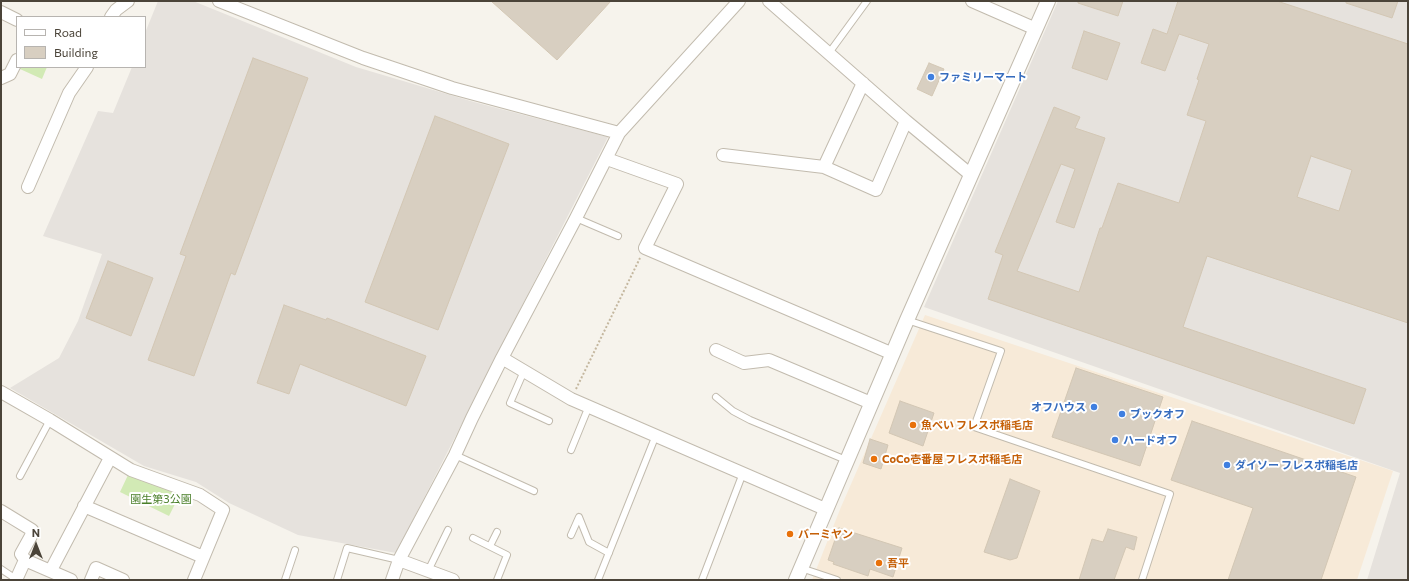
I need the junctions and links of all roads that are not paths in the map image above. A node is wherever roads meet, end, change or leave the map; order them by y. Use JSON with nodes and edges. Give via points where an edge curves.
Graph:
{"nodes":[{"id":1,"x":128,"y":1,"type":"edge"},
{"id":2,"x":219,"y":1,"type":"edge"},
{"id":3,"x":739,"y":1,"type":"edge"},
{"id":4,"x":769,"y":1,"type":"edge"},
{"id":5,"x":972,"y":1,"type":"edge"},
{"id":6,"x":1048,"y":1,"type":"edge"},
{"id":7,"x":864,"y":2,"type":"edge"},
{"id":8,"x":1,"y":12,"type":"edge"},
{"id":9,"x":112,"y":16,"type":"edge"},
{"id":10,"x":16,"y":20,"type":"edge"},
{"id":11,"x":1036,"y":29,"type":"junction"},
{"id":12,"x":829,"y":53,"type":"junction"},
{"id":13,"x":16,"y":62,"type":"edge"},
{"id":14,"x":86,"y":68,"type":"edge"},
{"id":15,"x":1,"y":78,"type":"edge"},
{"id":16,"x":863,"y":83,"type":"junction"},
{"id":17,"x":906,"y":121,"type":"junction"},
{"id":18,"x":619,"y":133,"type":"junction"},
{"id":19,"x":723,"y":155,"type":"dead end"},
{"id":20,"x":607,"y":159,"type":"junction"},
{"id":21,"x":824,"y":167,"type":"junction"},
{"id":22,"x":971,"y":175,"type":"junction"},
{"id":23,"x":28,"y":187,"type":"dead end"},
{"id":24,"x":576,"y":218,"type":"junction"},
{"id":25,"x":618,"y":236,"type":"dead end"},
{"id":26,"x":907,"y":320,"type":"junction"},
{"id":27,"x":716,"y":350,"type":"dead end"},
{"id":28,"x":893,"y":354,"type":"junction"},
{"id":29,"x":502,"y":358,"type":"junction"},
{"id":30,"x":524,"y":371,"type":"junction"},
{"id":31,"x":2,"y":393,"type":"edge"},
{"id":32,"x":716,"y":397,"type":"dead end"},
{"id":33,"x":871,"y":403,"type":"junction"},
{"id":34,"x":589,"y":406,"type":"junction"},
{"id":35,"x":50,"y":420,"type":"junction"},
{"id":36,"x":549,"y":421,"type":"dead end"},
{"id":37,"x":656,"y":435,"type":"junction"},
{"id":38,"x":571,"y":450,"type":"dead end"},
{"id":39,"x":455,"y":454,"type":"junction"},
{"id":40,"x":110,"y":458,"type":"junction"},
{"id":41,"x":846,"y":460,"type":"junction"},
{"id":42,"x":743,"y":473,"type":"junction"},
{"id":43,"x":20,"y":476,"type":"dead end"},
{"id":44,"x":534,"y":491,"type":"dead end"},
{"id":45,"x":84,"y":506,"type":"junction"},
{"id":46,"x":825,"y":510,"type":"junction"},
{"id":47,"x":1,"y":511,"type":"edge"},
{"id":48,"x":448,"y":530,"type":"dead end"},
{"id":49,"x":496,"y":532,"type":"dead end"},
{"id":50,"x":571,"y":535,"type":"dead end"},
{"id":51,"x":473,"y":538,"type":"dead end"},
{"id":52,"x":490,"y":546,"type":"junction"},
{"id":53,"x":295,"y":550,"type":"dead end"},
{"id":54,"x":609,"y":553,"type":"junction"},
{"id":55,"x":203,"y":557,"type":"junction"},
{"id":56,"x":25,"y":560,"type":"junction"},
{"id":57,"x":399,"y":560,"type":"junction"},
{"id":58,"x":1,"y":569,"type":"edge"},
{"id":59,"x":51,"y":570,"type":"junction"},
{"id":60,"x":428,"y":571,"type":"junction"},
{"id":61,"x":798,"y":574,"type":"edge"},
{"id":62,"x":16,"y":579,"type":"edge"},
{"id":63,"x":71,"y":580,"type":"edge"},
{"id":64,"x":91,"y":580,"type":"edge"},
{"id":65,"x":123,"y":580,"type":"edge"},
{"id":66,"x":194,"y":580,"type":"edge"},
{"id":67,"x":285,"y":580,"type":"edge"},
{"id":68,"x":337,"y":580,"type":"edge"},
{"id":69,"x":392,"y":580,"type":"edge"},
{"id":70,"x":453,"y":580,"type":"edge"},
{"id":71,"x":497,"y":580,"type":"edge"},
{"id":72,"x":598,"y":580,"type":"edge"},
{"id":73,"x":702,"y":580,"type":"edge"},
{"id":74,"x":837,"y":580,"type":"edge"},
{"id":75,"x":1142,"y":580,"type":"edge"}],
"edges":[{"from":1,"to":9,"type":"street"},
{"from":2,"to":18,"type":"street","via":[[363,58],[452,88]]},
{"from":3,"to":18,"type":"street"},
{"from":4,"to":12,"type":"street"},
{"from":5,"to":11,"type":"street"},
{"from":6,"to":11,"type":"street"},
{"from":7,"to":12,"type":"lane"},
{"from":8,"to":10,"type":"street"},
{"from":11,"to":22,"type":"street"},
{"from":12,"to":16,"type":"street"},
{"from":13,"to":15,"type":"street","via":[[10,74]]},
{"from":14,"to":23,"type":"street","via":[[69,92]]},
{"from":16,"to":17,"type":"street"},
{"from":16,"to":21,"type":"street"},
{"from":17,"to":21,"type":"street","via":[[876,190]]},
{"from":17,"to":22,"type":"street"},
{"from":18,"to":20,"type":"street"},
{"from":19,"to":21,"type":"street"},
{"from":20,"to":24,"type":"street"},
{"from":20,"to":28,"type":"street","via":[[677,184],[645,248]]},
{"from":22,"to":26,"type":"street"},
{"from":24,"to":25,"type":"lane"},
{"from":24,"to":29,"type":"street"},
{"from":26,"to":28,"type":"street"},
{"from":26,"to":75,"type":"lane","via":[[1001,351],[974,426],[1170,494]]},
{"from":27,"to":33,"type":"street","via":[[744,363],[769,360]]},
{"from":28,"to":33,"type":"street"},
{"from":29,"to":30,"type":"street"},
{"from":29,"to":39,"type":"street"},
{"from":30,"to":34,"type":"street"},
{"from":30,"to":36,"type":"lane","via":[[510,403]]},
{"from":31,"to":35,"type":"street"},
{"from":32,"to":41,"type":"lane","via":[[733,411],[750,420]]},
{"from":33,"to":41,"type":"street"},
{"from":34,"to":37,"type":"street"},
{"from":34,"to":38,"type":"lane"},
{"from":35,"to":40,"type":"street"},
{"from":35,"to":43,"type":"lane"},
{"from":37,"to":42,"type":"street"},
{"from":37,"to":54,"type":"lane"},
{"from":39,"to":44,"type":"lane"},
{"from":39,"to":57,"type":"street"},
{"from":40,"to":45,"type":"street"},
{"from":40,"to":55,"type":"street","via":[[131,470],[200,495],[223,510]]},
{"from":41,"to":46,"type":"street"},
{"from":42,"to":46,"type":"street"},
{"from":42,"to":73,"type":"lane"},
{"from":45,"to":55,"type":"street"},
{"from":45,"to":59,"type":"street"},
{"from":46,"to":61,"type":"street"},
{"from":47,"to":56,"type":"street","via":[[32,530],[21,554]]},
{"from":48,"to":60,"type":"lane"},
{"from":49,"to":52,"type":"lane"},
{"from":50,"to":54,"type":"lane","via":[[578,517],[589,542]]},
{"from":51,"to":52,"type":"lane"},
{"from":52,"to":71,"type":"lane","via":[[507,555]]},
{"from":53,"to":67,"type":"lane"},
{"from":54,"to":72,"type":"lane"},
{"from":55,"to":66,"type":"street"},
{"from":56,"to":59,"type":"street"},
{"from":56,"to":62,"type":"street"},
{"from":57,"to":60,"type":"street"},
{"from":57,"to":68,"type":"lane","via":[[347,548]]},
{"from":57,"to":69,"type":"street"},
{"from":58,"to":62,"type":"lane"},
{"from":59,"to":63,"type":"street"},
{"from":60,"to":70,"type":"street"},
{"from":61,"to":74,"type":"lane"},
{"from":64,"to":65,"type":"street","via":[[96,568]]}]}
